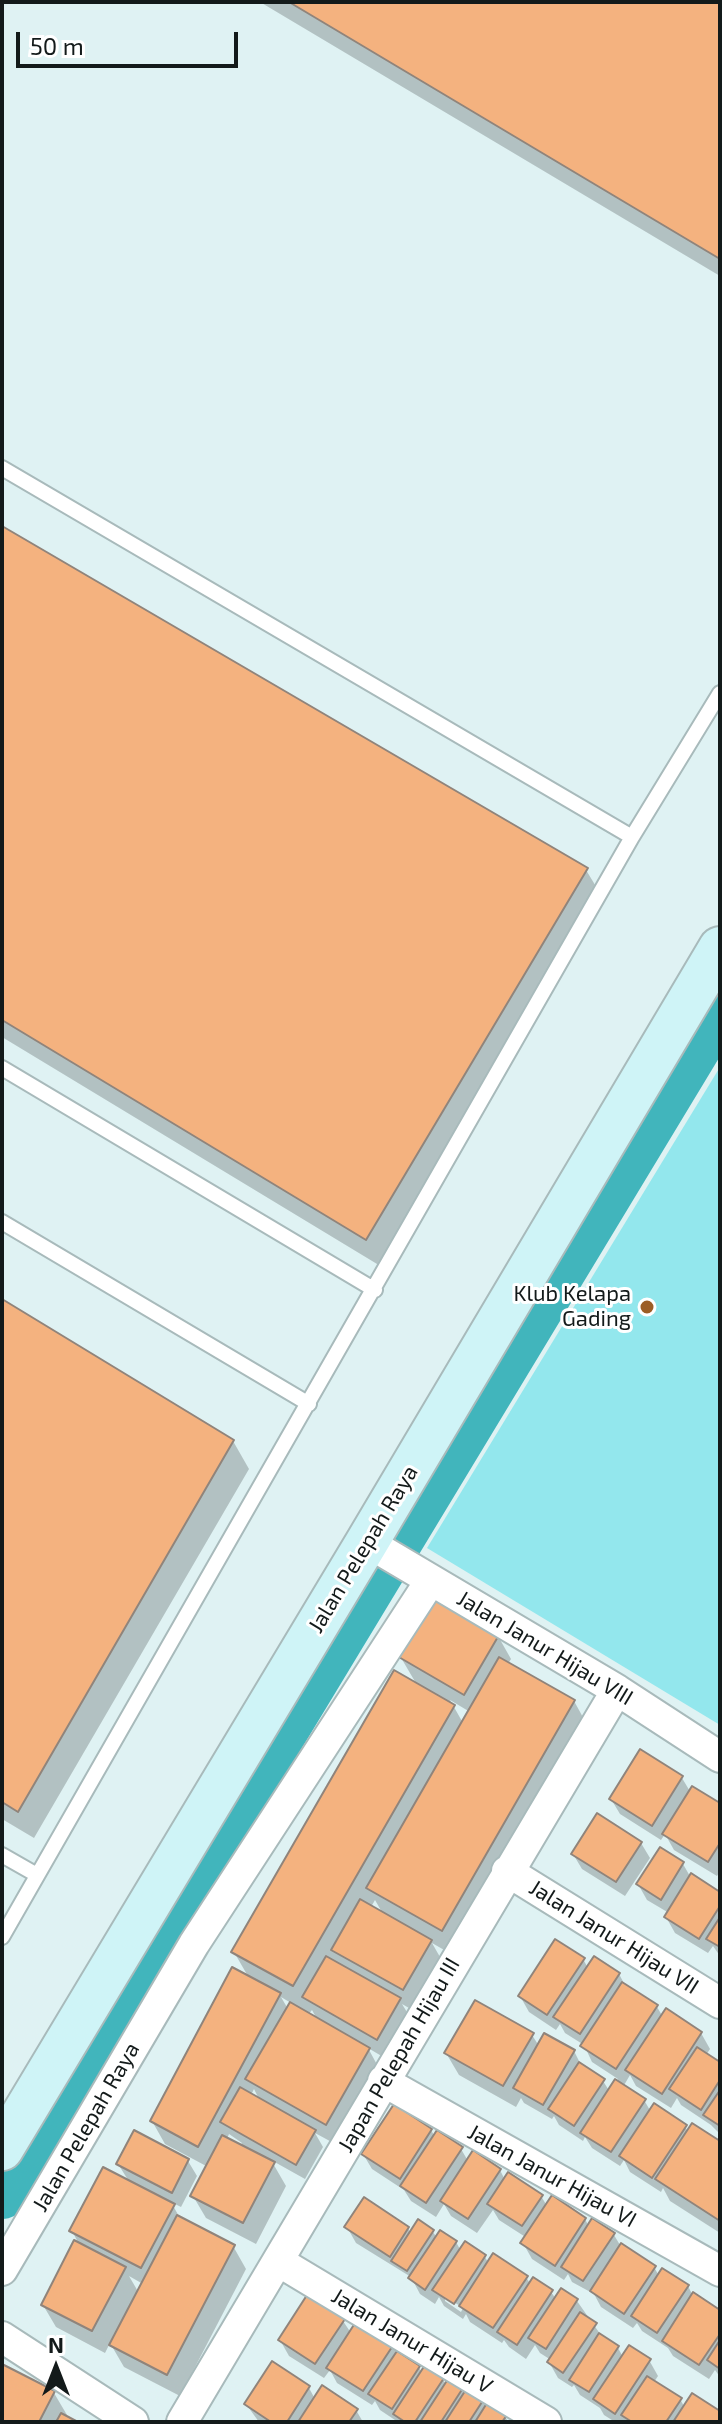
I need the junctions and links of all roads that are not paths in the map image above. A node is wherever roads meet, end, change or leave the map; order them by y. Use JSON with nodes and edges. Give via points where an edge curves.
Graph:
{"nodes":[{"id":1,"x":2,"y":468,"type":"edge"},
{"id":2,"x":720,"y":693,"type":"edge"},
{"id":3,"x":632,"y":837,"type":"junction"},
{"id":4,"x":720,"y":948,"type":"edge"},
{"id":5,"x":2,"y":1068,"type":"edge"},
{"id":6,"x":2,"y":1222,"type":"edge"},
{"id":7,"x":375,"y":1290,"type":"junction"},
{"id":8,"x":309,"y":1404,"type":"junction"},
{"id":9,"x":371,"y":1544,"type":"junction"},
{"id":10,"x":422,"y":1575,"type":"junction"},
{"id":11,"x":617,"y":1690,"type":"junction"},
{"id":12,"x":720,"y":1757,"type":"edge"},
{"id":13,"x":2,"y":1855,"type":"edge"},
{"id":14,"x":507,"y":1871,"type":"junction"},
{"id":15,"x":37,"y":1875,"type":"junction"},
{"id":16,"x":2,"y":1937,"type":"edge"},
{"id":17,"x":720,"y":2003,"type":"edge"},
{"id":18,"x":383,"y":2081,"type":"junction"},
{"id":19,"x":2,"y":2149,"type":"edge"},
{"id":20,"x":278,"y":2261,"type":"junction"},
{"id":21,"x":2,"y":2270,"type":"edge"},
{"id":22,"x":720,"y":2271,"type":"edge"},
{"id":23,"x":2,"y":2337,"type":"edge"},
{"id":24,"x":133,"y":2422,"type":"edge"},
{"id":25,"x":182,"y":2422,"type":"edge"},
{"id":26,"x":546,"y":2422,"type":"edge"}],
"edges":[{"from":1,"to":3,"type":"lane"},
{"from":2,"to":3,"type":"lane"},
{"from":3,"to":7,"type":"lane"},
{"from":4,"to":9,"type":"street","name":"Jalan Pelepah Raya"},
{"from":5,"to":7,"type":"lane"},
{"from":6,"to":8,"type":"lane"},
{"from":7,"to":8,"type":"lane"},
{"from":8,"to":15,"type":"lane"},
{"from":9,"to":10,"type":"street","name":"Jalan Janur Hijau VIII"},
{"from":9,"to":19,"type":"street","name":"Jalan Pelepah Raya"},
{"from":10,"to":11,"type":"street","name":"Jalan Janur Hijau VIII"},
{"from":10,"to":21,"type":"street","name":"Jalan Pelepah Raya","via":[[194,1944]]},
{"from":11,"to":12,"type":"street","name":"Jalan Janur Hijau VIII"},
{"from":11,"to":14,"type":"street","name":"Japan Pelepah Hijau III"},
{"from":13,"to":15,"type":"lane"},
{"from":14,"to":17,"type":"street","name":"Jalan Janur Hijau VII"},
{"from":14,"to":18,"type":"street","name":"Japan Pelepah Hijau III"},
{"from":15,"to":16,"type":"lane"},
{"from":18,"to":20,"type":"street","name":"Japan Pelepah Hijau III"},
{"from":18,"to":22,"type":"street","name":"Jalan Janur Hijau VI"},
{"from":20,"to":25,"type":"street","name":"Japan Pelepah Hijau III"},
{"from":20,"to":26,"type":"street","name":"Jalan Janur Hijau V"},
{"from":23,"to":24,"type":"street"}]}
